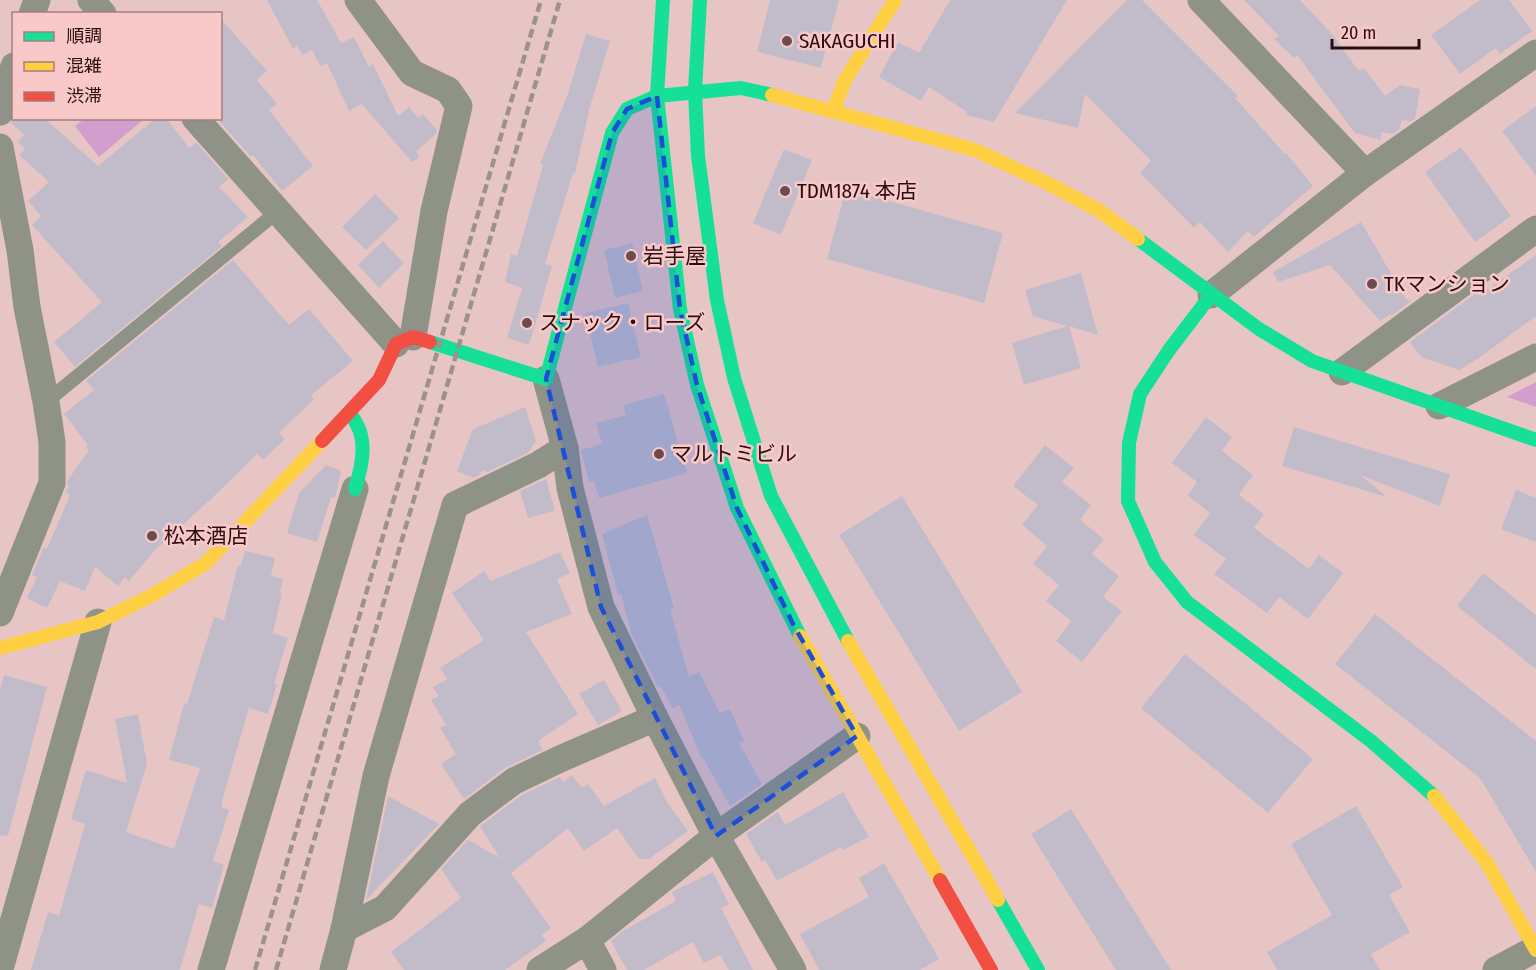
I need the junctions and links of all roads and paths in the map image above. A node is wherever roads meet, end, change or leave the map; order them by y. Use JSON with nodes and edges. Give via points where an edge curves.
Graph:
{"nodes":[{"id":1,"x":92,"y":0,"type":"edge"},
{"id":2,"x":358,"y":0,"type":"edge"},
{"id":3,"x":663,"y":0,"type":"edge"},
{"id":4,"x":700,"y":0,"type":"edge"},
{"id":5,"x":895,"y":0,"type":"edge"},
{"id":6,"x":1202,"y":0,"type":"edge"},
{"id":7,"x":101,"y":12,"type":"edge"},
{"id":8,"x":1536,"y":54,"type":"edge"},
{"id":9,"x":12,"y":73,"type":"edge"},
{"id":10,"x":695,"y":91,"type":"junction"},
{"id":11,"x":657,"y":96,"type":"junction"},
{"id":12,"x":833,"y":111,"type":"junction"},
{"id":13,"x":0,"y":112,"type":"edge"},
{"id":14,"x":197,"y":120,"type":"edge"},
{"id":15,"x":0,"y":147,"type":"edge"},
{"id":16,"x":1365,"y":173,"type":"junction"},
{"id":17,"x":277,"y":212,"type":"junction"},
{"id":18,"x":1536,"y":229,"type":"edge"},
{"id":19,"x":1211,"y":295,"type":"junction"},
{"id":20,"x":404,"y":341,"type":"junction"},
{"id":21,"x":1536,"y":357,"type":"edge"},
{"id":22,"x":1342,"y":372,"type":"junction"},
{"id":23,"x":546,"y":379,"type":"junction"},
{"id":24,"x":46,"y":402,"type":"junction"},
{"id":25,"x":1439,"y":406,"type":"junction"},
{"id":26,"x":350,"y":414,"type":"junction"},
{"id":27,"x":1536,"y":440,"type":"edge"},
{"id":28,"x":565,"y":448,"type":"junction"},
{"id":29,"x":355,"y":489,"type":"joint"},
{"id":30,"x":0,"y":613,"type":"edge"},
{"id":31,"x":98,"y":622,"type":"junction"},
{"id":32,"x":0,"y":648,"type":"edge"},
{"id":33,"x":655,"y":718,"type":"junction"},
{"id":34,"x":857,"y":736,"type":"junction"},
{"id":35,"x":716,"y":836,"type":"junction"},
{"id":36,"x":344,"y":929,"type":"junction"},
{"id":37,"x":587,"y":940,"type":"junction"},
{"id":38,"x":1536,"y":949,"type":"edge"},
{"id":39,"x":0,"y":969,"type":"edge"},
{"id":40,"x":211,"y":970,"type":"edge"},
{"id":41,"x":333,"y":970,"type":"edge"},
{"id":42,"x":540,"y":970,"type":"edge"},
{"id":43,"x":603,"y":970,"type":"edge"},
{"id":44,"x":793,"y":970,"type":"edge"},
{"id":45,"x":992,"y":970,"type":"edge"},
{"id":46,"x":1038,"y":970,"type":"edge"},
{"id":47,"x":1496,"y":970,"type":"edge"}],
"edges":[{"from":1,"to":7,"type":"street"},
{"from":2,"to":20,"type":"street","via":[[412,73],[448,90],[459,106]]},
{"from":3,"to":11,"type":"street"},
{"from":4,"to":10,"type":"street"},
{"from":5,"to":12,"type":"street","via":[[845,80]]},
{"from":6,"to":16,"type":"street"},
{"from":8,"to":16,"type":"street"},
{"from":9,"to":13,"type":"street"},
{"from":10,"to":11,"type":"street"},
{"from":10,"to":12,"type":"street","via":[[741,88]]},
{"from":10,"to":46,"type":"street","via":[[698,156],[717,300],[734,378],[771,496],[830,610]]},
{"from":11,"to":23,"type":"street","via":[[627,109],[612,133]]},
{"from":11,"to":34,"type":"street","via":[[680,309],[697,386],[737,508],[794,626]]},
{"from":12,"to":19,"type":"street","via":[[975,150],[1048,184],[1100,211]]},
{"from":14,"to":17,"type":"street"},
{"from":15,"to":24,"type":"street"},
{"from":16,"to":19,"type":"street"},
{"from":17,"to":20,"type":"street"},
{"from":17,"to":24,"type":"lane"},
{"from":18,"to":22,"type":"street"},
{"from":19,"to":22,"type":"street","via":[[1312,361]]},
{"from":19,"to":38,"type":"street","via":[[1140,394],[1129,443],[1128,501],[1155,562],[1187,602],[1371,741],[1434,796],[1487,863]]},
{"from":20,"to":23,"type":"street"},
{"from":20,"to":26,"type":"street","via":[[379,380]]},
{"from":21,"to":25,"type":"street"},
{"from":22,"to":25,"type":"street"},
{"from":23,"to":28,"type":"street"},
{"from":24,"to":30,"type":"street","via":[[52,442],[52,483]]},
{"from":25,"to":27,"type":"street"},
{"from":26,"to":29,"type":"street","via":[[361,435],[361,469]]},
{"from":26,"to":31,"type":"street","via":[[206,564]]},
{"from":28,"to":33,"type":"street","via":[[570,488],[601,607]]},
{"from":28,"to":36,"type":"street","via":[[455,505],[376,776]]},
{"from":29,"to":40,"type":"street"},
{"from":31,"to":32,"type":"street"},
{"from":31,"to":39,"type":"street"},
{"from":33,"to":35,"type":"street"},
{"from":33,"to":36,"type":"street","via":[[514,781],[470,814],[385,908]]},
{"from":34,"to":35,"type":"street"},
{"from":34,"to":45,"type":"street"},
{"from":35,"to":37,"type":"street"},
{"from":35,"to":44,"type":"street"},
{"from":36,"to":41,"type":"street"},
{"from":37,"to":42,"type":"street"},
{"from":37,"to":43,"type":"street"},
{"from":38,"to":47,"type":"street"}]}
